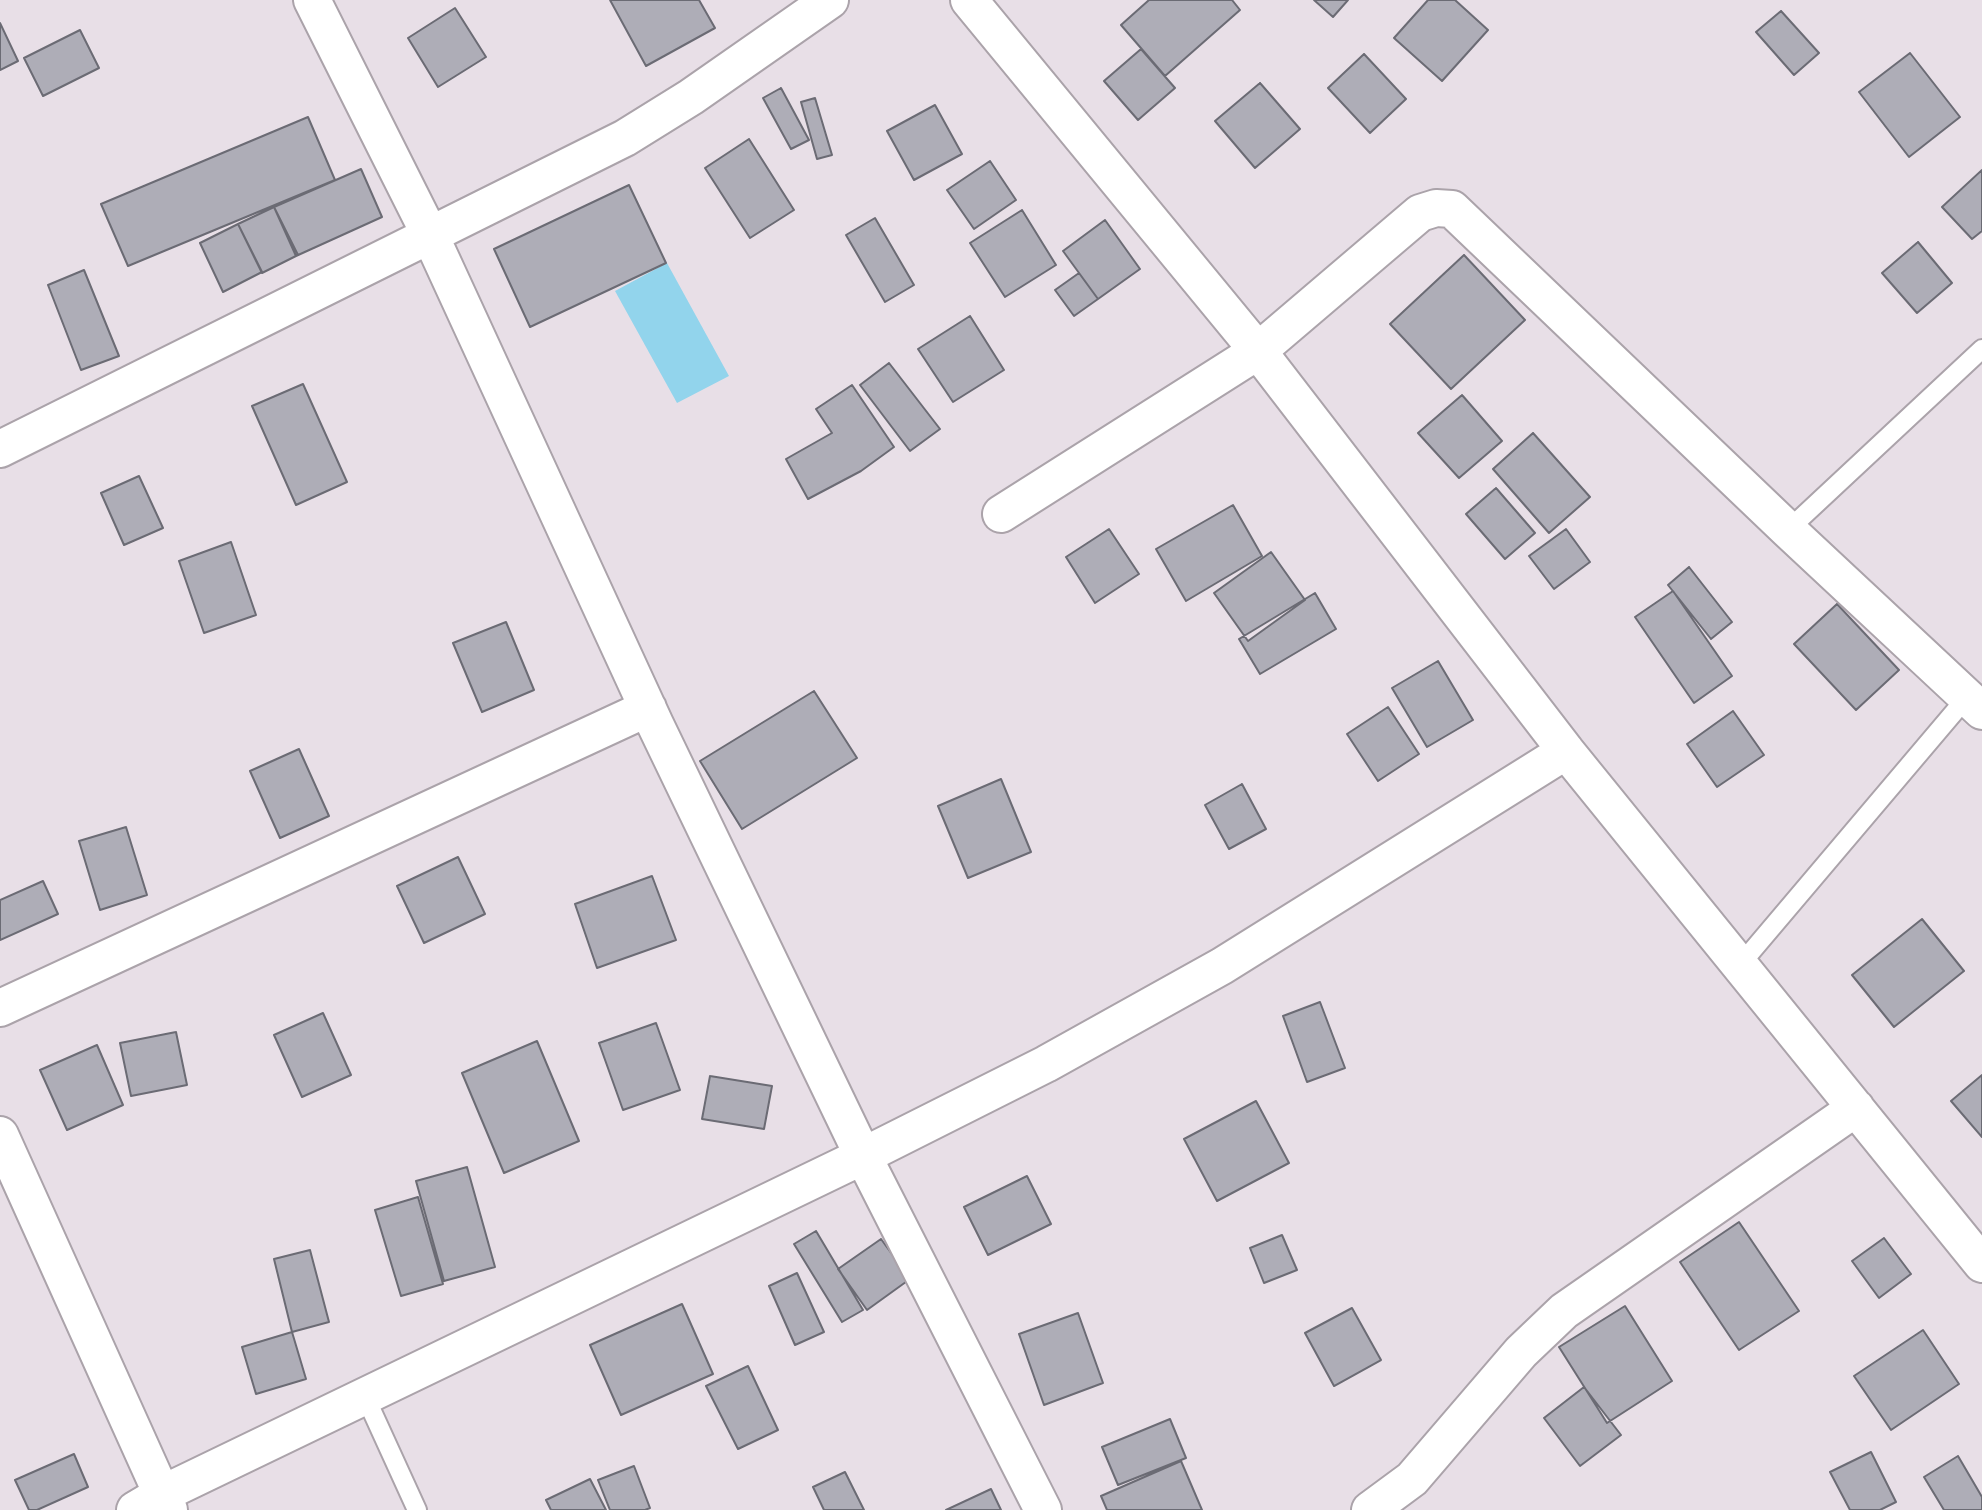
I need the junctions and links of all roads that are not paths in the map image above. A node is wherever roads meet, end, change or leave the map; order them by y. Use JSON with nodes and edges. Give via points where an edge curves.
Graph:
{"nodes":[{"id":1,"x":312,"y":0,"type":"edge"},
{"id":2,"x":830,"y":0,"type":"edge"},
{"id":3,"x":969,"y":0,"type":"edge"},
{"id":4,"x":430,"y":235,"type":"junction"},
{"id":5,"x":1982,"y":349,"type":"edge"},
{"id":6,"x":1258,"y":351,"type":"junction"},
{"id":7,"x":0,"y":449,"type":"edge"},
{"id":8,"x":1001,"y":514,"type":"dead end"},
{"id":9,"x":1788,"y":530,"type":"junction"},
{"id":10,"x":1974,"y":704,"type":"edge"},
{"id":11,"x":648,"y":708,"type":"junction"},
{"id":12,"x":1566,"y":751,"type":"junction"},
{"id":13,"x":1740,"y":965,"type":"junction"},
{"id":14,"x":0,"y":1008,"type":"edge"},
{"id":15,"x":1856,"y":1108,"type":"junction"},
{"id":16,"x":0,"y":1135,"type":"edge"},
{"id":17,"x":863,"y":1156,"type":"junction"},
{"id":18,"x":1982,"y":1264,"type":"edge"},
{"id":19,"x":365,"y":1396,"type":"junction"},
{"id":20,"x":155,"y":1505,"type":"edge"},
{"id":21,"x":417,"y":1510,"type":"edge"},
{"id":22,"x":1043,"y":1510,"type":"edge"},
{"id":23,"x":1370,"y":1510,"type":"edge"}],
"edges":[{"from":1,"to":4,"type":"street"},
{"from":2,"to":4,"type":"street","via":[[625,138]]},
{"from":3,"to":6,"type":"street"},
{"from":4,"to":7,"type":"street"},
{"from":4,"to":11,"type":"street"},
{"from":5,"to":9,"type":"lane"},
{"from":6,"to":8,"type":"street"},
{"from":6,"to":9,"type":"street","via":[[1420,213],[1452,209]]},
{"from":6,"to":12,"type":"street"},
{"from":9,"to":10,"type":"street"},
{"from":10,"to":13,"type":"lane"},
{"from":11,"to":14,"type":"street"},
{"from":11,"to":17,"type":"street"},
{"from":12,"to":13,"type":"street"},
{"from":12,"to":17,"type":"street","via":[[1222,966],[1046,1064]]},
{"from":13,"to":15,"type":"street"},
{"from":15,"to":18,"type":"street"},
{"from":15,"to":23,"type":"street","via":[[1564,1311],[1521,1352],[1412,1479]]},
{"from":16,"to":20,"type":"street"},
{"from":17,"to":19,"type":"street"},
{"from":17,"to":22,"type":"street"},
{"from":19,"to":20,"type":"street"},
{"from":19,"to":21,"type":"lane"}]}
